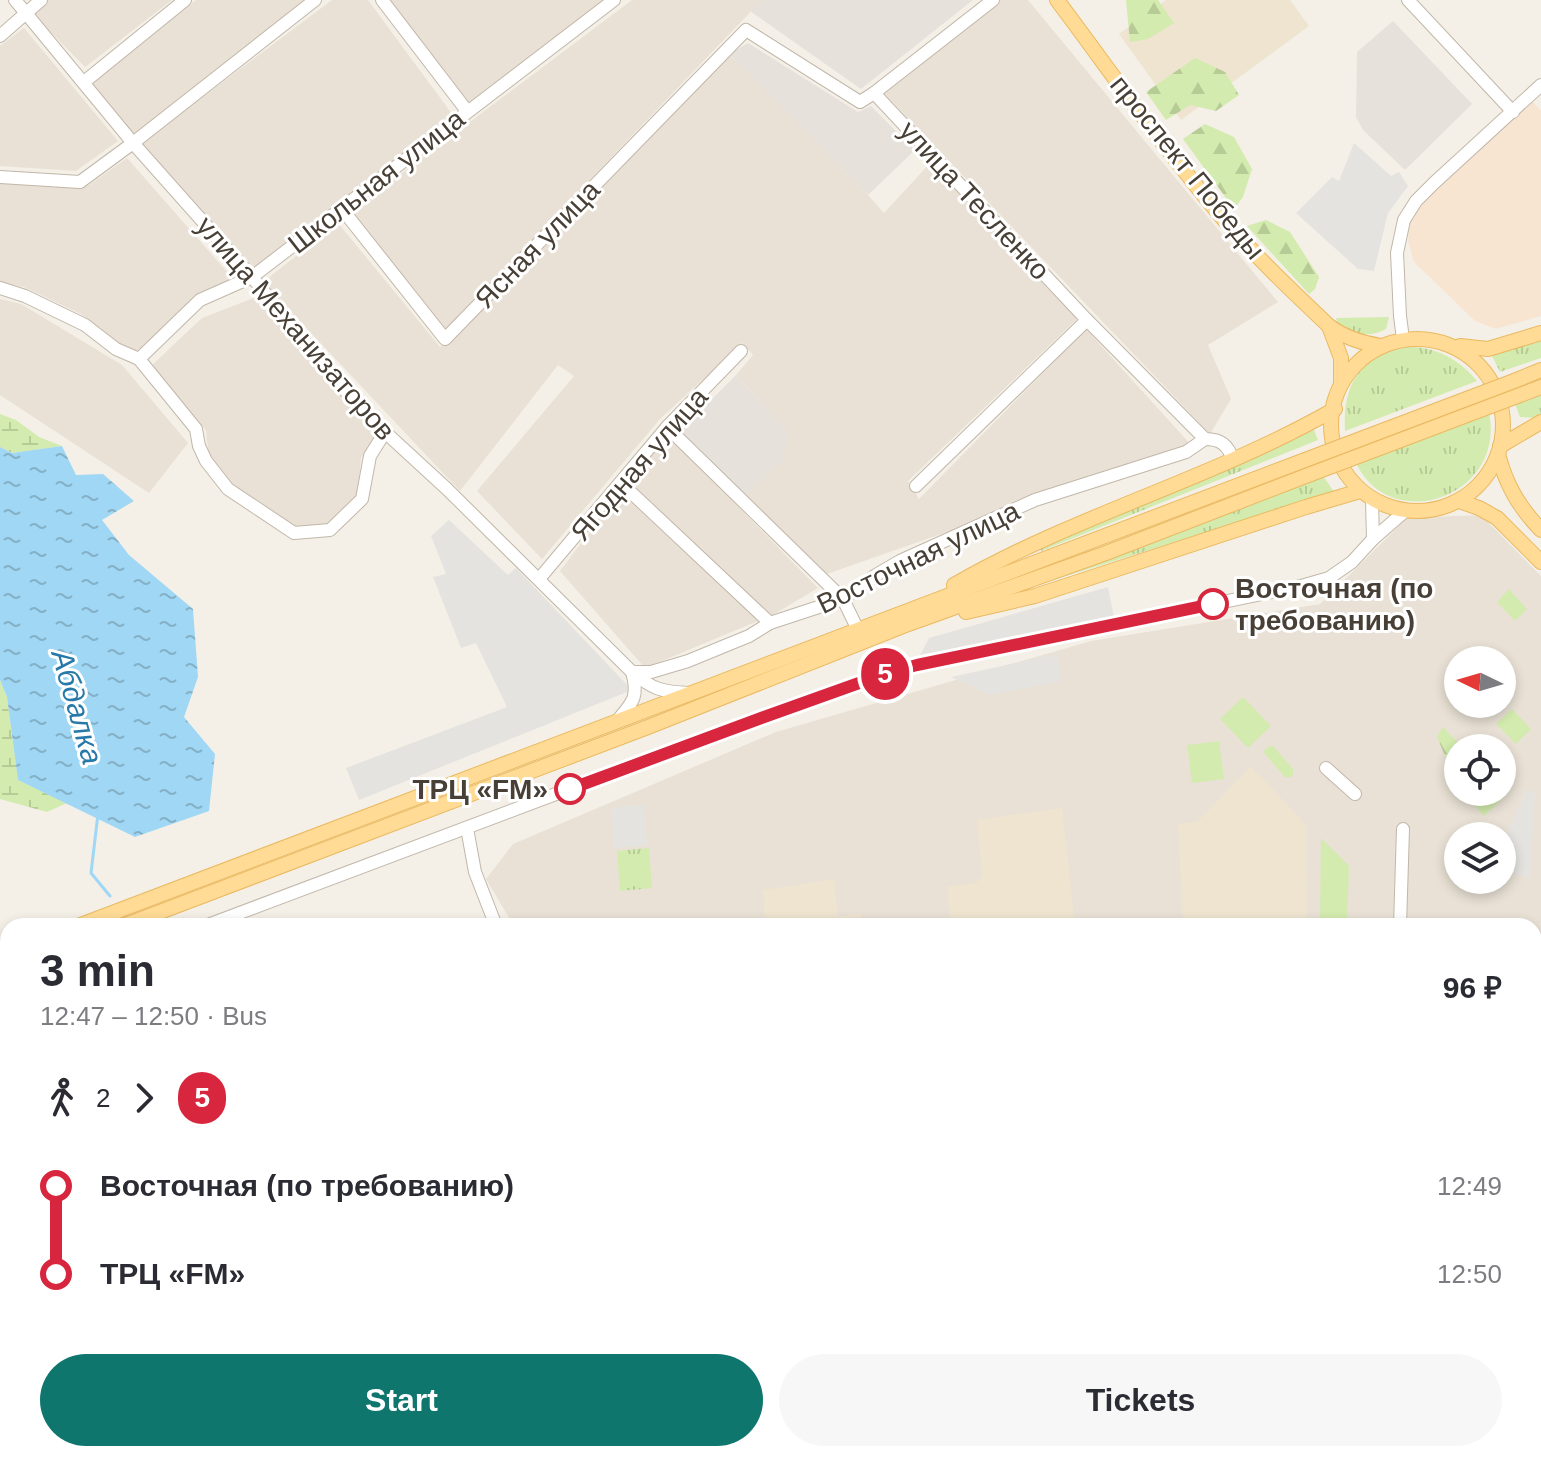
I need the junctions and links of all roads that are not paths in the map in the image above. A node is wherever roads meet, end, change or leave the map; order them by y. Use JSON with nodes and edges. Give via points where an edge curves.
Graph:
{"nodes":[{"id":1,"x":15,"y":0,"type":"edge"},
{"id":2,"x":41,"y":0,"type":"edge"},
{"id":3,"x":185,"y":0,"type":"edge"},
{"id":4,"x":315,"y":0,"type":"edge"},
{"id":5,"x":382,"y":0,"type":"edge"},
{"id":6,"x":614,"y":0,"type":"edge"},
{"id":7,"x":993,"y":0,"type":"edge"},
{"id":8,"x":1057,"y":0,"type":"edge"},
{"id":9,"x":1408,"y":0,"type":"edge"},
{"id":10,"x":25,"y":12,"type":"junction"},
{"id":11,"x":0,"y":36,"type":"edge"},
{"id":12,"x":84,"y":82,"type":"junction"},
{"id":13,"x":1541,"y":85,"type":"edge"},
{"id":14,"x":874,"y":93,"type":"junction"},
{"id":15,"x":467,"y":111,"type":"junction"},
{"id":16,"x":1513,"y":112,"type":"junction"},
{"id":17,"x":133,"y":143,"type":"junction"},
{"id":18,"x":0,"y":177,"type":"edge"},
{"id":19,"x":342,"y":209,"type":"junction"},
{"id":20,"x":252,"y":277,"type":"junction"},
{"id":21,"x":0,"y":288,"type":"edge"},
{"id":22,"x":1087,"y":320,"type":"junction"},
{"id":23,"x":1329,"y":326,"type":"junction"},
{"id":24,"x":1541,"y":333,"type":"edge"},
{"id":25,"x":1403,"y":339,"type":"junction"},
{"id":26,"x":1456,"y":345,"type":"junction"},
{"id":27,"x":1381,"y":346,"type":"junction"},
{"id":28,"x":741,"y":351,"type":"dead end"},
{"id":29,"x":139,"y":359,"type":"junction"},
{"id":30,"x":1541,"y":370,"type":"edge"},
{"id":31,"x":1341,"y":386,"type":"junction"},
{"id":32,"x":1541,"y":387,"type":"edge"},
{"id":33,"x":1335,"y":409,"type":"junction"},
{"id":34,"x":1541,"y":422,"type":"edge"},
{"id":35,"x":667,"y":427,"type":"junction"},
{"id":36,"x":385,"y":432,"type":"junction"},
{"id":37,"x":1205,"y":439,"type":"junction"},
{"id":38,"x":1499,"y":450,"type":"junction"},
{"id":39,"x":1233,"y":460,"type":"junction"},
{"id":40,"x":1308,"y":467,"type":"junction"},
{"id":41,"x":621,"y":483,"type":"junction"},
{"id":42,"x":916,"y":486,"type":"dead end"},
{"id":43,"x":1366,"y":496,"type":"junction"},
{"id":44,"x":1459,"y":501,"type":"junction"},
{"id":45,"x":1404,"y":512,"type":"junction"},
{"id":46,"x":1541,"y":530,"type":"edge"},
{"id":47,"x":1373,"y":539,"type":"junction"},
{"id":48,"x":1541,"y":562,"type":"edge"},
{"id":49,"x":539,"y":579,"type":"junction"},
{"id":50,"x":843,"y":599,"type":"junction"},
{"id":51,"x":918,"y":606,"type":"junction"},
{"id":52,"x":770,"y":623,"type":"junction"},
{"id":53,"x":903,"y":626,"type":"junction"},
{"id":54,"x":858,"y":630,"type":"junction"},
{"id":55,"x":632,"y":672,"type":"junction"},
{"id":56,"x":692,"y":694,"type":"junction"},
{"id":57,"x":617,"y":721,"type":"junction"},
{"id":58,"x":1326,"y":768,"type":"dead end"},
{"id":59,"x":1355,"y":794,"type":"dead end"},
{"id":60,"x":467,"y":828,"type":"junction"},
{"id":61,"x":1403,"y":829,"type":"dead end"},
{"id":62,"x":99,"y":918,"type":"edge"},
{"id":63,"x":144,"y":918,"type":"edge"},
{"id":64,"x":226,"y":918,"type":"edge"},
{"id":65,"x":493,"y":918,"type":"edge"},
{"id":66,"x":1400,"y":918,"type":"edge"}],
"edges":[{"from":1,"to":10,"type":"street","name":"улица Механизаторов"},
{"from":2,"to":10,"type":"street"},
{"from":3,"to":12,"type":"street"},
{"from":4,"to":17,"type":"street"},
{"from":5,"to":15,"type":"street"},
{"from":6,"to":15,"type":"street","name":"Школьная улица"},
{"from":7,"to":14,"type":"street"},
{"from":8,"to":23,"type":"main road","name":"проспект Победы","via":[[1222,218]]},
{"from":9,"to":16,"type":"street"},
{"from":10,"to":11,"type":"street"},
{"from":10,"to":12,"type":"street","name":"улица Механизаторов"},
{"from":12,"to":17,"type":"street","name":"улица Механизаторов"},
{"from":13,"to":16,"type":"street"},
{"from":14,"to":19,"type":"street","name":"Ясная улица","via":[[860,102],[746,30],[445,339]]},
{"from":14,"to":22,"type":"street","name":"улица Тесленко"},
{"from":15,"to":19,"type":"street","name":"Школьная улица"},
{"from":16,"to":25,"type":"street","via":[[1434,183],[1404,220],[1397,253]]},
{"from":17,"to":18,"type":"street","via":[[80,182]]},
{"from":17,"to":20,"type":"street","name":"улица Механизаторов"},
{"from":19,"to":20,"type":"street","name":"Школьная улица"},
{"from":20,"to":29,"type":"street","name":"Школьная улица","via":[[200,300]]},
{"from":20,"to":36,"type":"street","name":"улица Механизаторов"},
{"from":21,"to":29,"type":"street","via":[[85,325]]},
{"from":22,"to":37,"type":"street","name":"улица Тесленко"},
{"from":22,"to":42,"type":"street"},
{"from":23,"to":27,"type":"main road","name":"проспект Победы","via":[[1358,342]]},
{"from":23,"to":31,"type":"main road","name":"проспект Победы","via":[[1341,358]]},
{"from":24,"to":26,"type":"main road","via":[[1488,349]]},
{"from":25,"to":26,"type":"main road"},
{"from":25,"to":27,"type":"main road"},
{"from":26,"to":38,"type":"main road","via":[[1480,363],[1497,396],[1502,420]]},
{"from":27,"to":31,"type":"main road","via":[[1356,365]]},
{"from":28,"to":35,"type":"street","name":"Ягодная улица"},
{"from":29,"to":36,"type":"street","via":[[196,429],[206,461],[228,489],[294,533],[330,530],[362,499],[370,456]]},
{"from":30,"to":40,"type":"main road","bridge":true},
{"from":31,"to":33,"type":"main road"},
{"from":32,"to":40,"type":"main road","bridge":true},
{"from":33,"to":39,"type":"main road"},
{"from":33,"to":43,"type":"main road","via":[[1337,456]]},
{"from":34,"to":38,"type":"main road"},
{"from":35,"to":41,"type":"street","name":"Ягодная улица"},
{"from":35,"to":50,"type":"street"},
{"from":36,"to":49,"type":"street","name":"улица Механизаторов"},
{"from":37,"to":39,"type":"street","name":"улица Тесленко","via":[[1224,443]]},
{"from":37,"to":50,"type":"street","name":"Восточная улица","via":[[1186,452],[1035,500],[900,561]]},
{"from":38,"to":44,"type":"main road","via":[[1489,473]]},
{"from":38,"to":46,"type":"main road","via":[[1512,493]]},
{"from":39,"to":51,"type":"main road","via":[[1023,549]]},
{"from":40,"to":51,"type":"main road"},
{"from":40,"to":53,"type":"main road","via":[[1106,553]]},
{"from":41,"to":49,"type":"street","name":"Ягодная улица"},
{"from":41,"to":52,"type":"street"},
{"from":43,"to":45,"type":"main road"},
{"from":43,"to":47,"type":"street"},
{"from":43,"to":53,"type":"main road","via":[[1306,507],[1035,596]]},
{"from":44,"to":45,"type":"main road","via":[[1436,510]]},
{"from":44,"to":48,"type":"main road","via":[[1497,518]]},
{"from":45,"to":47,"type":"street"},
{"from":47,"to":60,"type":"street","via":[[1329,578],[887,673]]},
{"from":49,"to":55,"type":"street","name":"улица Механизаторов"},
{"from":50,"to":52,"type":"street","name":"Восточная улица"},
{"from":50,"to":54,"type":"street"},
{"from":51,"to":54,"type":"main road"},
{"from":52,"to":55,"type":"street","name":"Восточная улица","via":[[688,661]]},
{"from":53,"to":63,"type":"main road"},
{"from":54,"to":56,"type":"main road"},
{"from":55,"to":56,"type":"street","name":"улица Механизаторов","via":[[660,691]]},
{"from":55,"to":57,"type":"street","via":[[635,695]]},
{"from":56,"to":57,"type":"main road"},
{"from":57,"to":62,"type":"main road"},
{"from":58,"to":59,"type":"street"},
{"from":60,"to":64,"type":"street"},
{"from":60,"to":65,"type":"street","via":[[475,872]]},
{"from":61,"to":66,"type":"street"}]}
